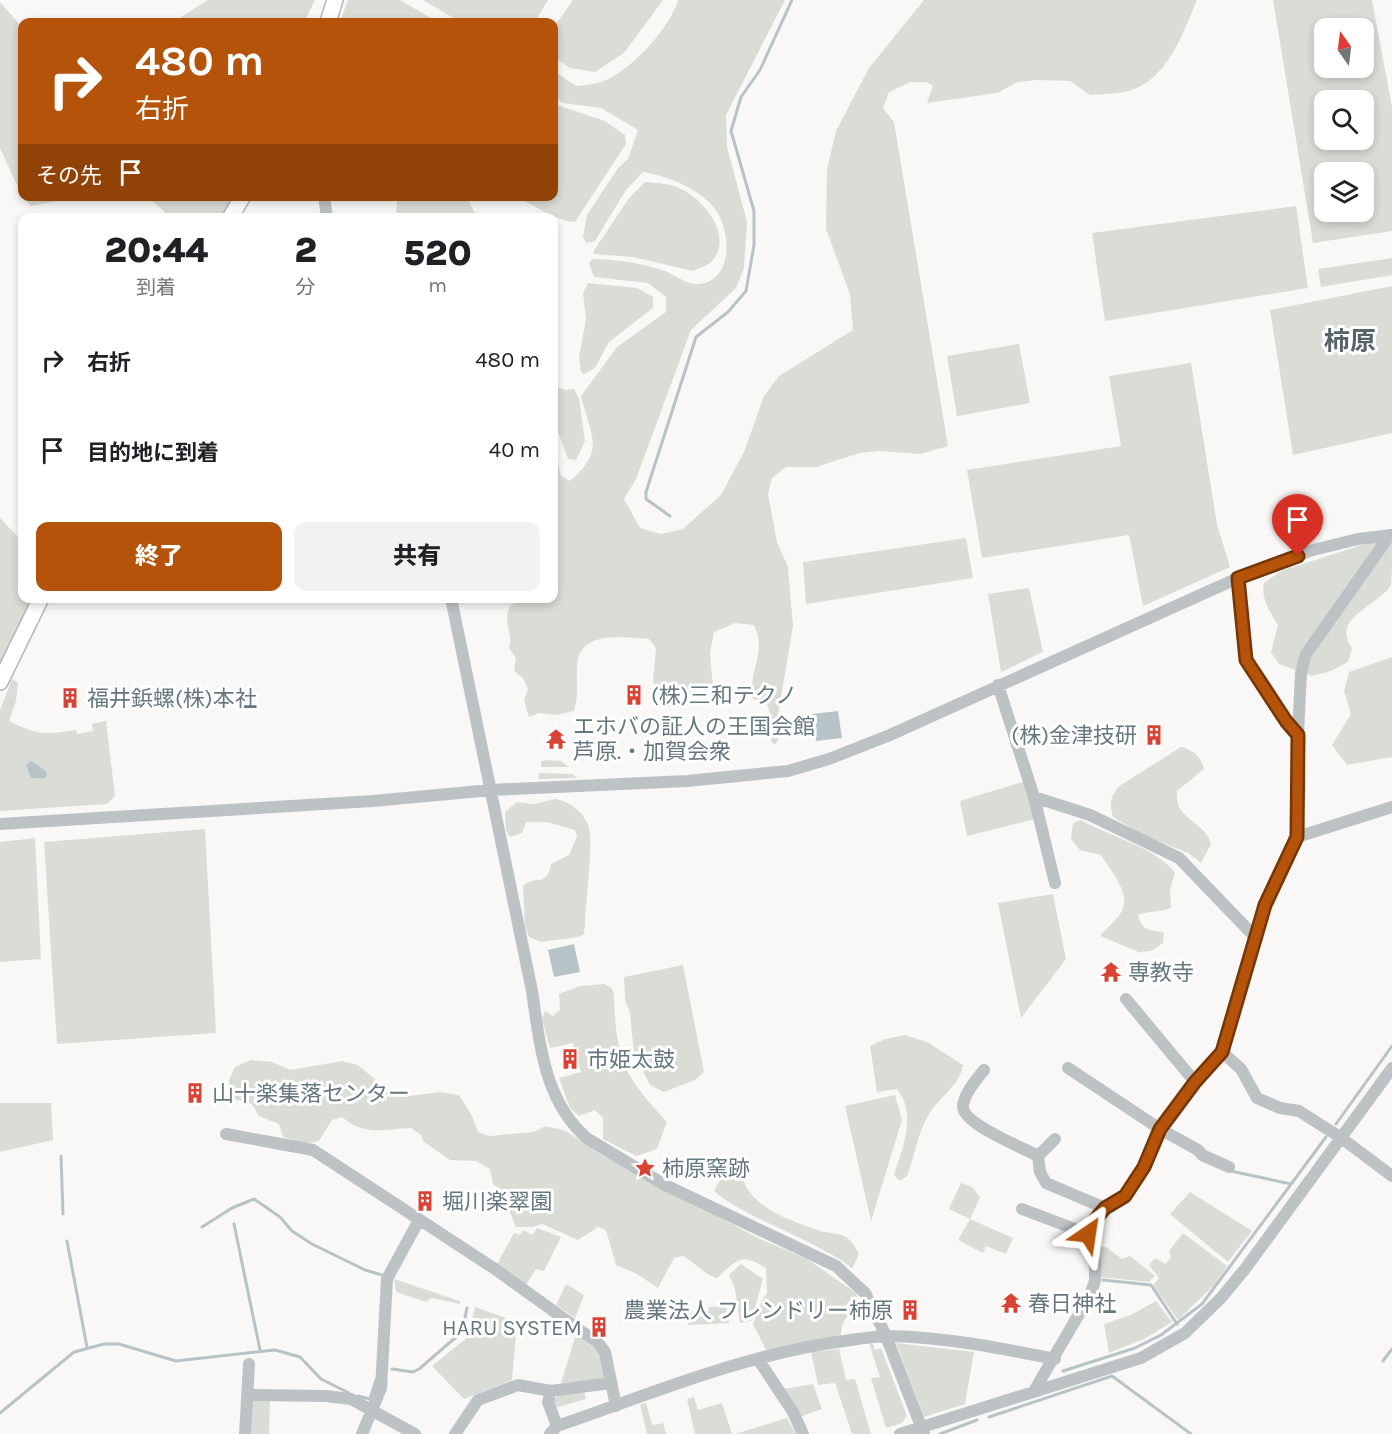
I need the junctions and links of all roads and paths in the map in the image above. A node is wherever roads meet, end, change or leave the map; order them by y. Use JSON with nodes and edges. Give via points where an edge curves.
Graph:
{"nodes":[{"id":1,"x":1391,"y":535,"type":"edge"},
{"id":2,"x":1238,"y":578,"type":"junction"},
{"id":3,"x":39,"y":603,"type":"edge"},
{"id":4,"x":452,"y":603,"type":"edge"},
{"id":5,"x":0,"y":682,"type":"edge"},
{"id":6,"x":998,"y":685,"type":"junction"},
{"id":7,"x":1298,"y":735,"type":"junction"},
{"id":8,"x":491,"y":790,"type":"junction"},
{"id":9,"x":1034,"y":797,"type":"junction"},
{"id":10,"x":1392,"y":807,"type":"edge"},
{"id":11,"x":0,"y":824,"type":"edge"},
{"id":12,"x":1297,"y":837,"type":"junction"},
{"id":13,"x":1055,"y":883,"type":"dead end"},
{"id":14,"x":1257,"y":939,"type":"junction"},
{"id":15,"x":1126,"y":999,"type":"dead end"},
{"id":16,"x":1222,"y":1052,"type":"junction"},
{"id":17,"x":1068,"y":1068,"type":"dead end"},
{"id":18,"x":1392,"y":1068,"type":"edge"},
{"id":19,"x":984,"y":1070,"type":"dead end"},
{"id":20,"x":1195,"y":1082,"type":"junction"},
{"id":21,"x":1160,"y":1129,"type":"junction"},
{"id":22,"x":226,"y":1134,"type":"dead end"},
{"id":23,"x":1340,"y":1137,"type":"junction"},
{"id":24,"x":1055,"y":1139,"type":"dead end"},
{"id":25,"x":1038,"y":1156,"type":"junction"},
{"id":26,"x":1229,"y":1167,"type":"dead end"},
{"id":27,"x":1392,"y":1176,"type":"edge"},
{"id":28,"x":1105,"y":1208,"type":"junction"},
{"id":29,"x":1022,"y":1209,"type":"dead end"},
{"id":30,"x":419,"y":1220,"type":"junction"},
{"id":31,"x":1088,"y":1234,"type":"junction"},
{"id":32,"x":886,"y":1336,"type":"junction"},
{"id":33,"x":758,"y":1359,"type":"junction"},
{"id":34,"x":1055,"y":1359,"type":"junction"},
{"id":35,"x":249,"y":1365,"type":"dead end"},
{"id":36,"x":610,"y":1383,"type":"junction"},
{"id":37,"x":551,"y":1391,"type":"junction"},
{"id":38,"x":1034,"y":1391,"type":"junction"},
{"id":39,"x":248,"y":1395,"type":"junction"},
{"id":40,"x":616,"y":1406,"type":"junction"},
{"id":41,"x":372,"y":1409,"type":"junction"},
{"id":42,"x":554,"y":1430,"type":"edge"},
{"id":43,"x":923,"y":1431,"type":"edge"},
{"id":44,"x":245,"y":1434,"type":"edge"},
{"id":45,"x":362,"y":1434,"type":"edge"},
{"id":46,"x":415,"y":1434,"type":"edge"},
{"id":47,"x":454,"y":1434,"type":"edge"},
{"id":48,"x":803,"y":1434,"type":"edge"},
{"id":49,"x":900,"y":1434,"type":"edge"}],
"edges":[{"from":1,"to":2,"type":"street","via":[[1313,550]]},
{"from":1,"to":7,"type":"street","via":[[1306,654],[1301,673]]},
{"from":2,"to":6,"type":"street"},
{"from":2,"to":7,"type":"street","via":[[1246,660]]},
{"from":3,"to":5,"type":"main road"},
{"from":4,"to":8,"type":"street"},
{"from":6,"to":8,"type":"street","via":[[890,735],[788,771],[687,782]]},
{"from":6,"to":9,"type":"street"},
{"from":7,"to":12,"type":"street"},
{"from":8,"to":11,"type":"street"},
{"from":8,"to":32,"type":"street","via":[[542,1055],[552,1091],[577,1130],[664,1185],[836,1266],[865,1293]]},
{"from":9,"to":13,"type":"street"},
{"from":9,"to":14,"type":"street","via":[[1089,815],[1179,858]]},
{"from":10,"to":12,"type":"street"},
{"from":12,"to":14,"type":"street","via":[[1265,905]]},
{"from":14,"to":16,"type":"street"},
{"from":15,"to":20,"type":"street"},
{"from":16,"to":20,"type":"street"},
{"from":16,"to":23,"type":"street","via":[[1241,1069],[1257,1098],[1299,1111]]},
{"from":17,"to":21,"type":"street"},
{"from":18,"to":23,"type":"street"},
{"from":19,"to":25,"type":"street","via":[[963,1106],[966,1117]]},
{"from":20,"to":21,"type":"street"},
{"from":21,"to":26,"type":"street"},
{"from":21,"to":28,"type":"street","via":[[1144,1167],[1125,1196]]},
{"from":22,"to":30,"type":"street","via":[[313,1150]]},
{"from":23,"to":27,"type":"street"},
{"from":23,"to":38,"type":"street","via":[[1245,1269],[1185,1333],[1141,1358]]},
{"from":24,"to":25,"type":"street"},
{"from":25,"to":28,"type":"street","via":[[1046,1183]]},
{"from":28,"to":31,"type":"street"},
{"from":29,"to":31,"type":"street"},
{"from":30,"to":36,"type":"street","via":[[598,1343],[605,1352]]},
{"from":30,"to":41,"type":"street","via":[[387,1279],[381,1388]]},
{"from":31,"to":34,"type":"street","via":[[1095,1259],[1095,1281]]},
{"from":32,"to":33,"type":"street","via":[[818,1345]]},
{"from":32,"to":34,"type":"street","via":[[1004,1349]]},
{"from":32,"to":43,"type":"street"},
{"from":33,"to":40,"type":"street"},
{"from":33,"to":48,"type":"street"},
{"from":34,"to":38,"type":"street"},
{"from":35,"to":39,"type":"street"},
{"from":36,"to":37,"type":"street"},
{"from":36,"to":40,"type":"street"},
{"from":37,"to":42,"type":"street","via":[[548,1402]]},
{"from":37,"to":47,"type":"street","via":[[518,1385],[478,1400]]},
{"from":38,"to":43,"type":"street"},
{"from":39,"to":41,"type":"street","via":[[326,1396],[351,1399]]},
{"from":39,"to":44,"type":"street"},
{"from":40,"to":42,"type":"street"},
{"from":41,"to":45,"type":"street"},
{"from":41,"to":46,"type":"street"},
{"from":43,"to":49,"type":"street"}]}
